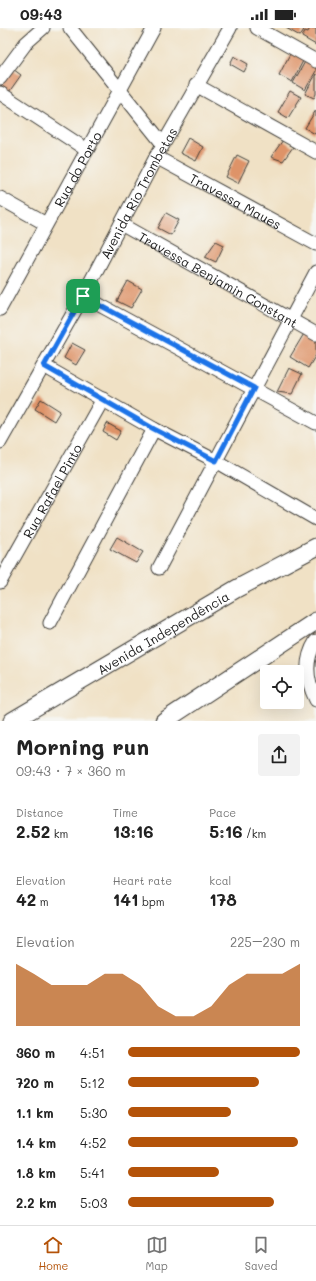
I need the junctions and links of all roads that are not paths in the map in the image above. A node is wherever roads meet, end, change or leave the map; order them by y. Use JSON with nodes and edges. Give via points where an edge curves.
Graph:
{"nodes":[{"id":1,"x":43,"y":28,"type":"edge"},
{"id":2,"x":70,"y":28,"type":"edge"},
{"id":3,"x":154,"y":28,"type":"edge"},
{"id":4,"x":230,"y":28,"type":"edge"},
{"id":5,"x":257,"y":28,"type":"edge"},
{"id":6,"x":316,"y":61,"type":"edge"},
{"id":7,"x":0,"y":78,"type":"edge"},
{"id":8,"x":196,"y":86,"type":"junction"},
{"id":9,"x":121,"y":92,"type":"junction"},
{"id":10,"x":0,"y":93,"type":"edge"},
{"id":11,"x":163,"y":144,"type":"junction"},
{"id":12,"x":87,"y":150,"type":"junction"},
{"id":13,"x":316,"y":152,"type":"edge"},
{"id":14,"x":156,"y":157,"type":"junction"},
{"id":15,"x":0,"y":198,"type":"edge"},
{"id":16,"x":46,"y":224,"type":"junction"},
{"id":17,"x":121,"y":224,"type":"junction"},
{"id":18,"x":316,"y":244,"type":"edge"},
{"id":19,"x":316,"y":272,"type":"edge"},
{"id":20,"x":83,"y":296,"type":"junction"},
{"id":21,"x":0,"y":309,"type":"edge"},
{"id":22,"x":291,"y":320,"type":"junction"},
{"id":23,"x":316,"y":334,"type":"edge"},
{"id":24,"x":44,"y":366,"type":"junction"},
{"id":25,"x":254,"y":388,"type":"junction"},
{"id":26,"x":103,"y":398,"type":"junction"},
{"id":27,"x":316,"y":423,"type":"edge"},
{"id":28,"x":154,"y":429,"type":"junction"},
{"id":29,"x":0,"y":442,"type":"edge"},
{"id":30,"x":216,"y":461,"type":"junction"},
{"id":31,"x":316,"y":519,"type":"edge"},
{"id":32,"x":316,"y":548,"type":"edge"},
{"id":33,"x":159,"y":568,"type":"dead end"},
{"id":34,"x":0,"y":582,"type":"edge"},
{"id":35,"x":316,"y":621,"type":"edge"},
{"id":36,"x":50,"y":623,"type":"dead end"},
{"id":37,"x":316,"y":641,"type":"edge"},
{"id":38,"x":312,"y":669,"type":"edge"},
{"id":39,"x":316,"y":700,"type":"edge"},
{"id":40,"x":12,"y":721,"type":"edge"},
{"id":41,"x":164,"y":721,"type":"edge"}],
"edges":[{"from":1,"to":7,"type":"street","via":[[26,43]]},
{"from":2,"to":9,"type":"street"},
{"from":3,"to":9,"type":"street","name":"Rua do Porto"},
{"from":4,"to":8,"type":"street","name":"Avenida Rio Trombetas"},
{"from":5,"to":6,"type":"street"},
{"from":8,"to":11,"type":"street","name":"Avenida Rio Trombetas"},
{"from":8,"to":13,"type":"street"},
{"from":9,"to":11,"type":"street"},
{"from":9,"to":12,"type":"street","name":"Rua do Porto"},
{"from":10,"to":12,"type":"street"},
{"from":11,"to":14,"type":"street","name":"Avenida Rio Trombetas"},
{"from":12,"to":16,"type":"street","name":"Rua do Porto"},
{"from":14,"to":17,"type":"street","name":"Avenida Rio Trombetas"},
{"from":14,"to":18,"type":"street","name":"Travessa Maues"},
{"from":15,"to":16,"type":"street"},
{"from":16,"to":21,"type":"street","name":"Rua do Porto"},
{"from":17,"to":20,"type":"street","name":"Avenida Rio Trombetas"},
{"from":17,"to":22,"type":"street","name":"Travessa Benjamin Constant"},
{"from":19,"to":22,"type":"street"},
{"from":20,"to":24,"type":"street","name":"Avenida Rio Trombetas"},
{"from":20,"to":25,"type":"street"},
{"from":22,"to":23,"type":"street","name":"Travessa Benjamin Constant"},
{"from":22,"to":25,"type":"street"},
{"from":24,"to":26,"type":"street"},
{"from":24,"to":29,"type":"street","name":"Avenida Rio Trombetas"},
{"from":25,"to":27,"type":"street"},
{"from":25,"to":30,"type":"street"},
{"from":26,"to":28,"type":"street"},
{"from":26,"to":34,"type":"street","name":"Rua Rafael Pinto"},
{"from":28,"to":30,"type":"street"},
{"from":28,"to":36,"type":"street"},
{"from":30,"to":31,"type":"street"},
{"from":30,"to":33,"type":"street"},
{"from":32,"to":40,"type":"main road","name":"Avenida Independência","via":[[236,589]]},
{"from":35,"to":41,"type":"main road"},
{"from":37,"to":38,"type":"street","via":[[308,660]]},
{"from":38,"to":39,"type":"street","via":[[310,687]]}]}
